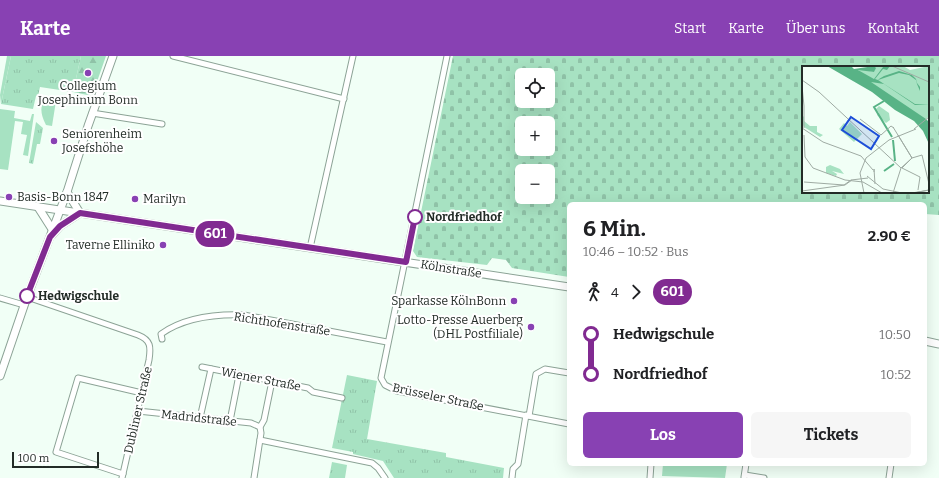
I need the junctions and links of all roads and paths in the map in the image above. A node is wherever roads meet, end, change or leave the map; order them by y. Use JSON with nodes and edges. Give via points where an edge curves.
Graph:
{"nodes":[{"id":1,"x":113,"y":56,"type":"edge"},
{"id":2,"x":174,"y":56,"type":"edge"},
{"id":3,"x":353,"y":56,"type":"edge"},
{"id":4,"x":447,"y":56,"type":"edge"},
{"id":5,"x":344,"y":99,"type":"junction"},
{"id":6,"x":92,"y":113,"type":"junction"},
{"id":7,"x":162,"y":124,"type":"dead end"},
{"id":8,"x":67,"y":192,"type":"junction"},
{"id":9,"x":0,"y":201,"type":"edge"},
{"id":10,"x":38,"y":207,"type":"junction"},
{"id":11,"x":59,"y":211,"type":"junction"},
{"id":12,"x":80,"y":213,"type":"junction"},
{"id":13,"x":52,"y":229,"type":"junction"},
{"id":14,"x":50,"y":237,"type":"junction"},
{"id":15,"x":310,"y":248,"type":"junction"},
{"id":16,"x":406,"y":262,"type":"junction"},
{"id":17,"x":567,"y":287,"type":"edge"},
{"id":18,"x":27,"y":297,"type":"junction"},
{"id":19,"x":0,"y":298,"type":"edge"},
{"id":20,"x":24,"y":304,"type":"junction"},
{"id":21,"x":162,"y":339,"type":"dead end"},
{"id":22,"x":387,"y":342,"type":"junction"},
{"id":23,"x":927,"y":342,"type":"edge"},
{"id":24,"x":939,"y":344,"type":"edge"},
{"id":25,"x":202,"y":367,"type":"dead end"},
{"id":26,"x":211,"y":369,"type":"junction"},
{"id":27,"x":567,"y":373,"type":"edge"},
{"id":28,"x":239,"y":375,"type":"junction"},
{"id":29,"x":0,"y":376,"type":"edge"},
{"id":30,"x":272,"y":381,"type":"junction"},
{"id":31,"x":142,"y":393,"type":"junction"},
{"id":32,"x":342,"y":398,"type":"dead end"},
{"id":33,"x":138,"y":411,"type":"junction"},
{"id":34,"x":527,"y":416,"type":"junction"},
{"id":35,"x":200,"y":418,"type":"junction"},
{"id":36,"x":230,"y":421,"type":"junction"},
{"id":37,"x":567,"y":424,"type":"edge"},
{"id":38,"x":260,"y":427,"type":"junction"},
{"id":39,"x":260,"y":440,"type":"junction"},
{"id":40,"x":651,"y":466,"type":"edge"},
{"id":41,"x":746,"y":466,"type":"edge"},
{"id":42,"x":891,"y":466,"type":"edge"},
{"id":43,"x":123,"y":476,"type":"edge"},
{"id":44,"x":745,"y":476,"type":"edge"},
{"id":45,"x":254,"y":478,"type":"edge"},
{"id":46,"x":385,"y":478,"type":"edge"},
{"id":47,"x":512,"y":478,"type":"edge"},
{"id":48,"x":650,"y":478,"type":"edge"},
{"id":49,"x":764,"y":478,"type":"edge"},
{"id":50,"x":889,"y":478,"type":"edge"}],
"edges":[{"from":1,"to":6,"type":"main road"},
{"from":2,"to":5,"type":"street"},
{"from":3,"to":5,"type":"street"},
{"from":4,"to":16,"type":"street","name":"Brüsseler Straße"},
{"from":5,"to":15,"type":"street"},
{"from":6,"to":7,"type":"street"},
{"from":6,"to":8,"type":"main road"},
{"from":8,"to":11,"type":"main road"},
{"from":8,"to":12,"type":"main road"},
{"from":9,"to":10,"type":"main road","name":"Kölnstraße"},
{"from":10,"to":11,"type":"main road","name":"Kölnstraße"},
{"from":10,"to":13,"type":"main road"},
{"from":11,"to":12,"type":"main road","name":"Kölnstraße"},
{"from":11,"to":13,"type":"main road"},
{"from":12,"to":14,"type":"main road","via":[[60,226]]},
{"from":12,"to":15,"type":"main road","name":"Kölnstraße"},
{"from":13,"to":14,"type":"main road"},
{"from":14,"to":18,"type":"main road"},
{"from":15,"to":16,"type":"main road","name":"Kölnstraße"},
{"from":16,"to":17,"type":"main road","name":"Kölnstraße"},
{"from":16,"to":22,"type":"street","name":"Brüsseler Straße"},
{"from":18,"to":20,"type":"main road"},
{"from":18,"to":31,"type":"street","name":"Dubliner Straße","via":[[149,341],[151,349]]},
{"from":19,"to":20,"type":"street"},
{"from":20,"to":29,"type":"main road"},
{"from":21,"to":22,"type":"street","name":"Richthofenstraße","via":[[161,334],[178,325],[222,314],[244,315]]},
{"from":22,"to":34,"type":"street","name":"Brüsseler Straße","via":[[381,378],[391,390]]},
{"from":23,"to":24,"type":"main road"},
{"from":25,"to":26,"type":"street","name":"Wiener Straße"},
{"from":26,"to":28,"type":"street","name":"Wiener Straße"},
{"from":26,"to":35,"type":"street"},
{"from":27,"to":34,"type":"street","via":[[545,369],[536,374]]},
{"from":28,"to":30,"type":"street","name":"Wiener Straße"},
{"from":28,"to":36,"type":"street"},
{"from":30,"to":32,"type":"street","name":"Wiener Straße"},
{"from":30,"to":38,"type":"street","via":[[264,420]]},
{"from":31,"to":33,"type":"street","name":"Dubliner Straße"},
{"from":31,"to":43,"type":"street","via":[[78,378],[56,452]]},
{"from":33,"to":35,"type":"street","name":"Madridstraße"},
{"from":33,"to":43,"type":"street","name":"Dubliner Straße"},
{"from":34,"to":37,"type":"street","name":"Brüsseler Straße"},
{"from":34,"to":47,"type":"street","via":[[518,464],[513,469]]},
{"from":35,"to":36,"type":"street","name":"Madridstraße"},
{"from":36,"to":38,"type":"street","name":"Madridstraße","via":[[252,423]]},
{"from":38,"to":39,"type":"street"},
{"from":39,"to":45,"type":"street"},
{"from":39,"to":46,"type":"street","via":[[372,463]]},
{"from":40,"to":48,"type":"street"},
{"from":41,"to":44,"type":"street"},
{"from":42,"to":50,"type":"street"},
{"from":44,"to":49,"type":"street"}]}
